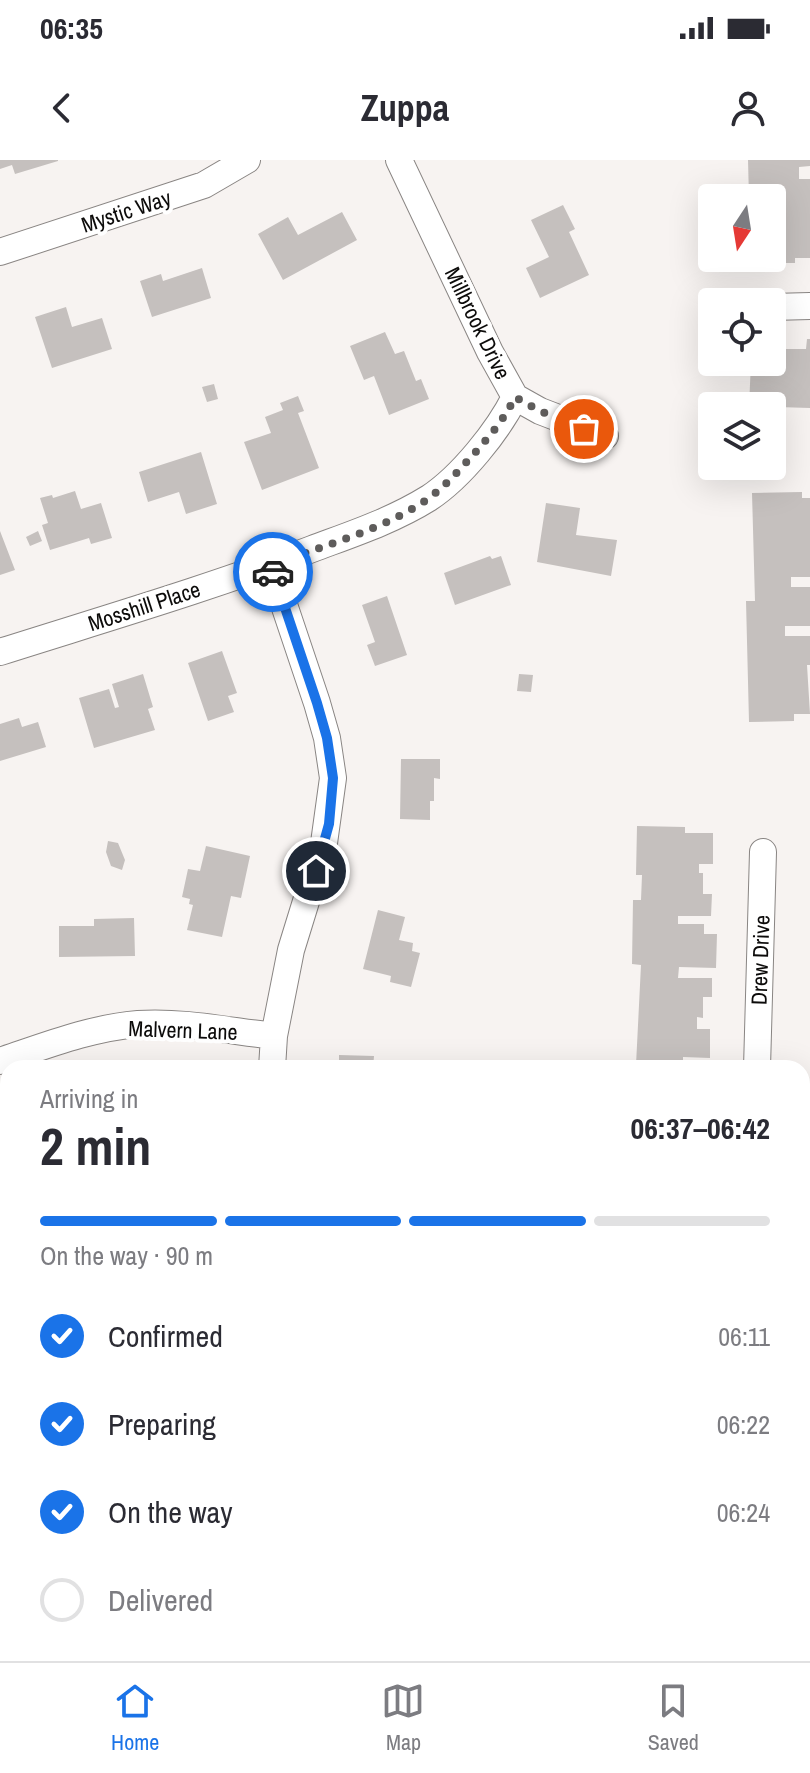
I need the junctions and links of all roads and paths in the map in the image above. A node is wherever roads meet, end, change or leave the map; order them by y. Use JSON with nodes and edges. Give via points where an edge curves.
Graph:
{"nodes":[{"id":1,"x":247,"y":160,"type":"edge"},
{"id":2,"x":399,"y":160,"type":"edge"},
{"id":3,"x":0,"y":252,"type":"edge"},
{"id":4,"x":810,"y":306,"type":"edge"},
{"id":5,"x":786,"y":307,"type":"edge"},
{"id":6,"x":515,"y":397,"type":"junction"},
{"id":7,"x":605,"y":436,"type":"dead end"},
{"id":8,"x":271,"y":566,"type":"junction"},
{"id":9,"x":0,"y":652,"type":"edge"},
{"id":10,"x":763,"y":852,"type":"dead end"},
{"id":11,"x":274,"y":1036,"type":"junction"},
{"id":12,"x":3,"y":1060,"type":"edge"},
{"id":13,"x":272,"y":1060,"type":"edge"},
{"id":14,"x":757,"y":1060,"type":"edge"}],
"edges":[{"from":1,"to":3,"type":"street","name":"Mystic Way","via":[[204,185]]},
{"from":2,"to":6,"type":"street","name":"Millbrook Drive"},
{"from":4,"to":5,"type":"street"},
{"from":6,"to":7,"type":"street","name":"Millbrook Drive"},
{"from":6,"to":8,"type":"street","name":"Mosshill Place","via":[[491,435],[432,496],[353,535]]},
{"from":8,"to":9,"type":"street","name":"Mosshill Place"},
{"from":8,"to":11,"type":"street","via":[[317,703],[333,778],[329,824],[291,950]]},
{"from":10,"to":14,"type":"street","name":"Drew Drive"},
{"from":11,"to":12,"type":"street","name":"Malvern Lane","via":[[140,1024],[70,1037]]},
{"from":11,"to":13,"type":"street"}]}
